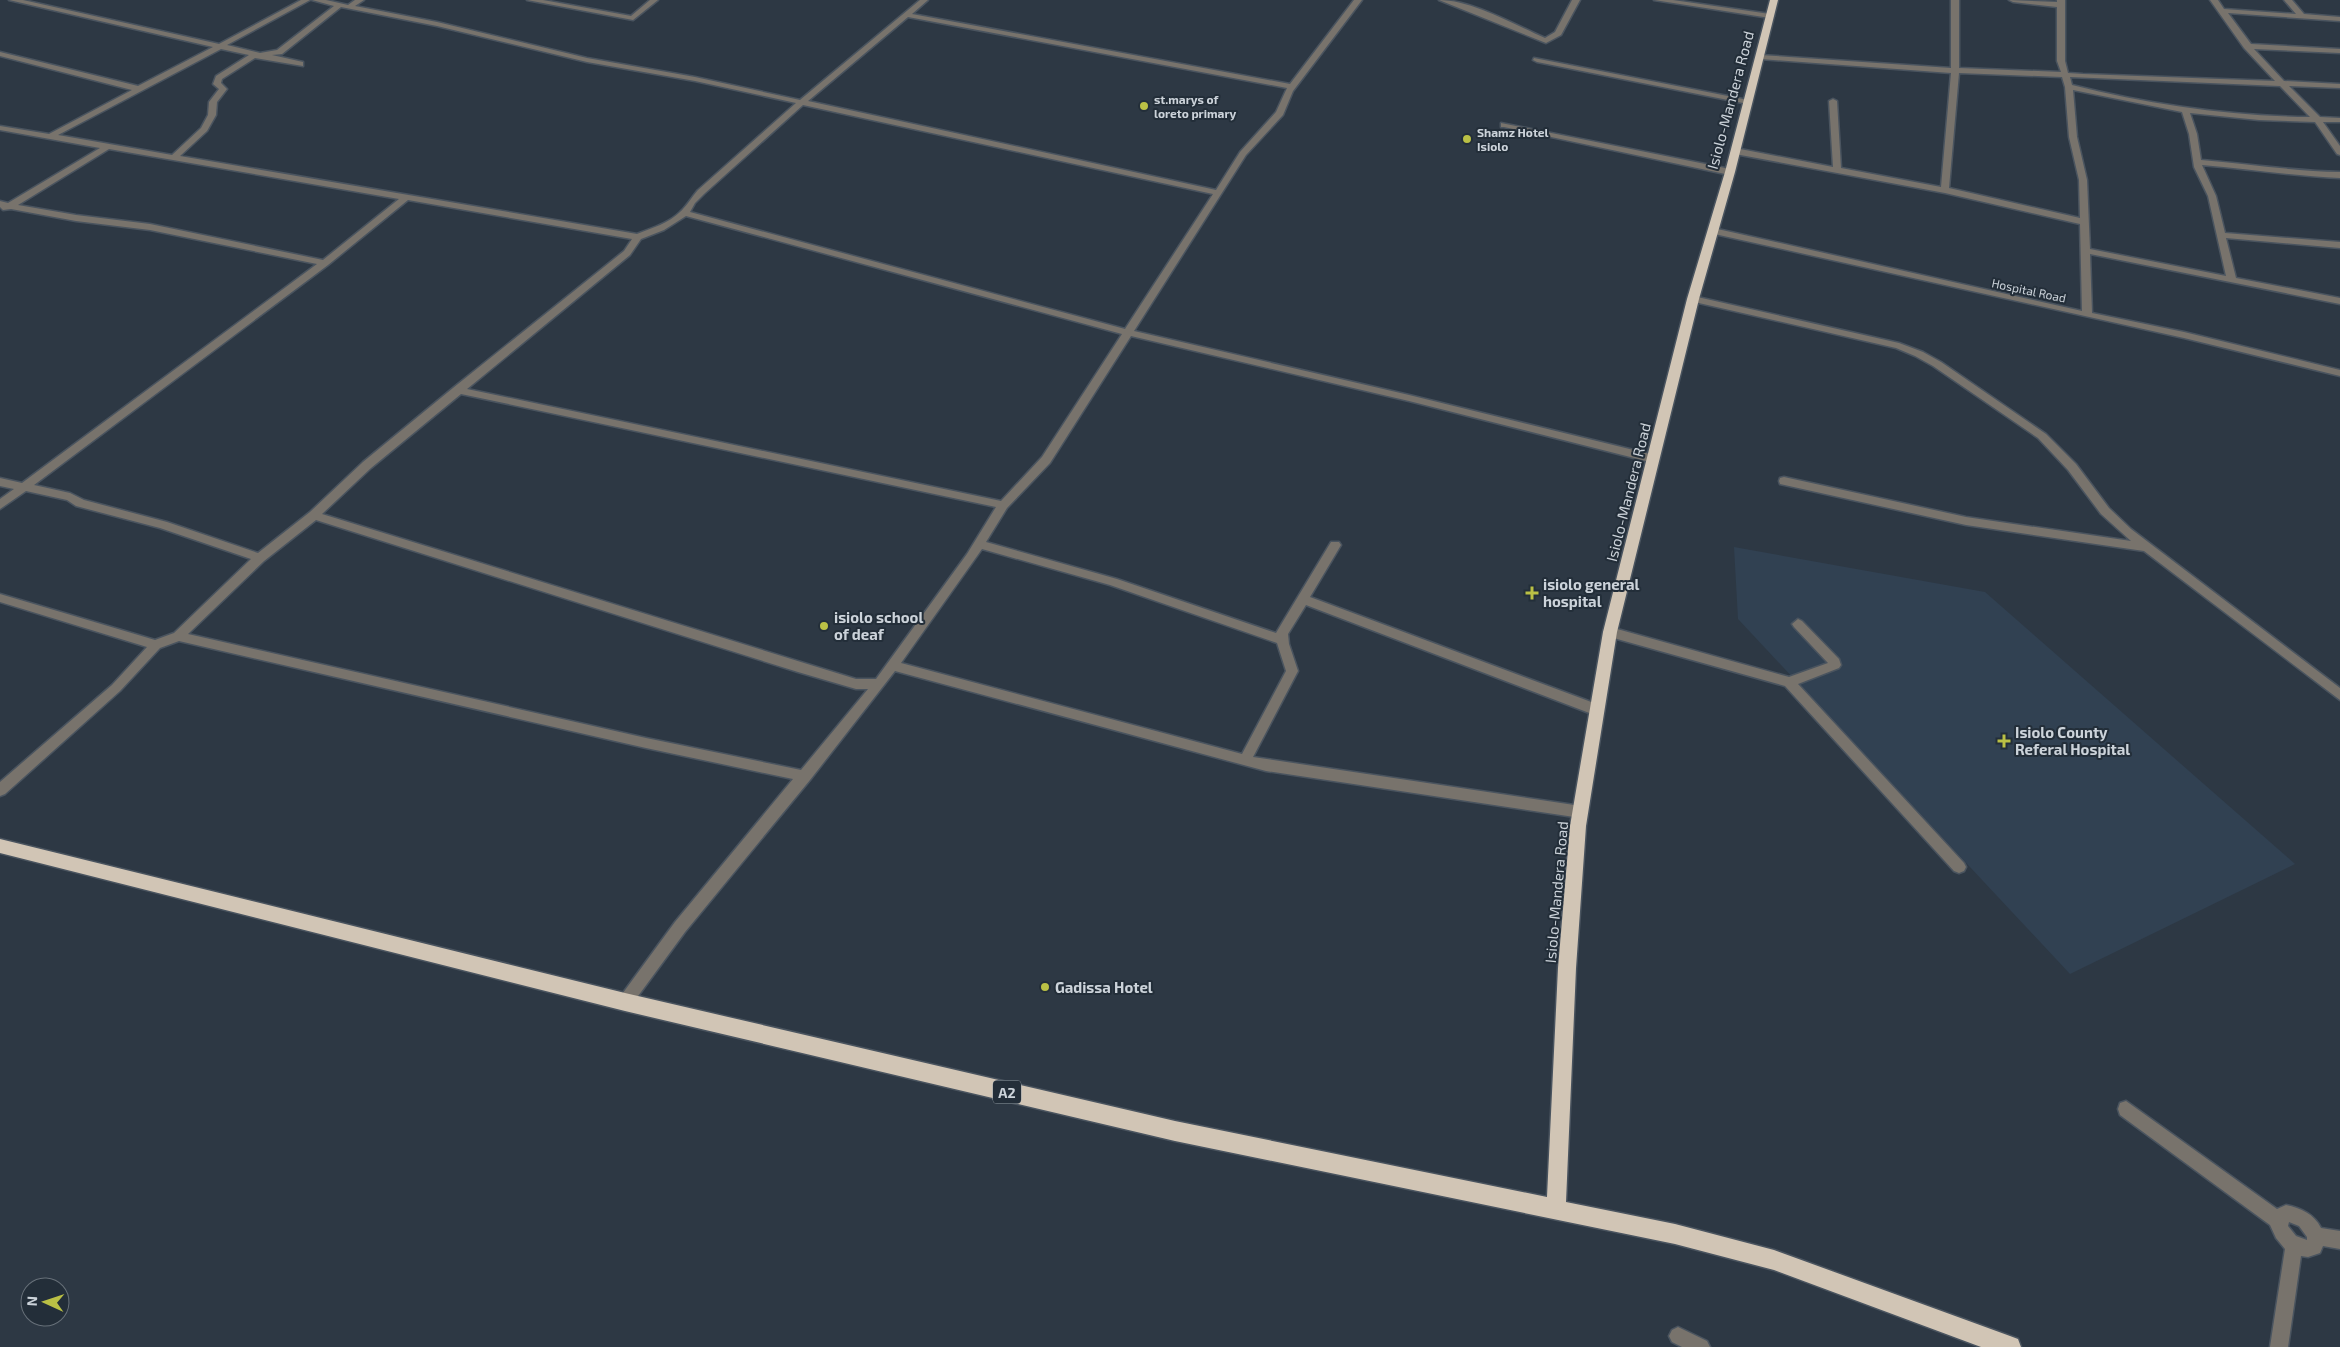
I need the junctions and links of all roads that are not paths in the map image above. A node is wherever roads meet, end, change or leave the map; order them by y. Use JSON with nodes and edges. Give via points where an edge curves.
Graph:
{"nodes":[{"id":1,"x":13,"y":0,"type":"edge"},
{"id":2,"x":306,"y":0,"type":"edge"},
{"id":3,"x":316,"y":0,"type":"edge"},
{"id":4,"x":360,"y":0,"type":"edge"},
{"id":5,"x":531,"y":0,"type":"edge"},
{"id":6,"x":654,"y":0,"type":"edge"},
{"id":7,"x":924,"y":0,"type":"edge"},
{"id":8,"x":1358,"y":0,"type":"edge"},
{"id":9,"x":1443,"y":0,"type":"edge"},
{"id":10,"x":1576,"y":0,"type":"edge"},
{"id":11,"x":1658,"y":0,"type":"edge"},
{"id":12,"x":1774,"y":0,"type":"edge"},
{"id":13,"x":1955,"y":0,"type":"edge"},
{"id":14,"x":2013,"y":0,"type":"edge"},
{"id":15,"x":2214,"y":0,"type":"edge"},
{"id":16,"x":2288,"y":0,"type":"edge"},
{"id":17,"x":2061,"y":3,"type":"edge"},
{"id":18,"x":340,"y":4,"type":"junction"},
{"id":19,"x":349,"y":7,"type":"junction"},
{"id":20,"x":2224,"y":12,"type":"junction"},
{"id":21,"x":906,"y":15,"type":"junction"},
{"id":22,"x":1770,"y":16,"type":"junction"},
{"id":23,"x":2302,"y":16,"type":"junction"},
{"id":24,"x":2340,"y":19,"type":"edge"},
{"id":25,"x":2247,"y":46,"type":"junction"},
{"id":26,"x":218,"y":47,"type":"junction"},
{"id":27,"x":2340,"y":51,"type":"edge"},
{"id":28,"x":0,"y":54,"type":"edge"},
{"id":29,"x":257,"y":54,"type":"junction"},
{"id":30,"x":1760,"y":57,"type":"junction"},
{"id":31,"x":1537,"y":60,"type":"dead end"},
{"id":32,"x":300,"y":64,"type":"dead end"},
{"id":33,"x":1954,"y":70,"type":"junction"},
{"id":34,"x":2066,"y":75,"type":"junction"},
{"id":35,"x":2281,"y":84,"type":"junction"},
{"id":36,"x":2340,"y":86,"type":"edge"},
{"id":37,"x":1293,"y":87,"type":"junction"},
{"id":38,"x":2069,"y":88,"type":"junction"},
{"id":39,"x":139,"y":89,"type":"junction"},
{"id":40,"x":1833,"y":101,"type":"dead end"},
{"id":41,"x":802,"y":102,"type":"junction"},
{"id":42,"x":1748,"y":102,"type":"junction"},
{"id":43,"x":2184,"y":110,"type":"junction"},
{"id":44,"x":2317,"y":119,"type":"junction"},
{"id":45,"x":2340,"y":120,"type":"edge"},
{"id":46,"x":1504,"y":125,"type":"dead end"},
{"id":47,"x":0,"y":128,"type":"edge"},
{"id":48,"x":51,"y":136,"type":"junction"},
{"id":49,"x":108,"y":146,"type":"junction"},
{"id":50,"x":1735,"y":151,"type":"junction"},
{"id":51,"x":2340,"y":152,"type":"edge"},
{"id":52,"x":174,"y":157,"type":"junction"},
{"id":53,"x":2197,"y":162,"type":"junction"},
{"id":54,"x":1837,"y":170,"type":"junction"},
{"id":55,"x":1730,"y":172,"type":"junction"},
{"id":56,"x":2340,"y":175,"type":"edge"},
{"id":57,"x":1945,"y":190,"type":"junction"},
{"id":58,"x":1218,"y":193,"type":"junction"},
{"id":59,"x":405,"y":198,"type":"junction"},
{"id":60,"x":5,"y":205,"type":"edge"},
{"id":61,"x":0,"y":212,"type":"edge"},
{"id":62,"x":685,"y":213,"type":"junction"},
{"id":63,"x":2084,"y":222,"type":"junction"},
{"id":64,"x":1713,"y":231,"type":"junction"},
{"id":65,"x":2221,"y":235,"type":"junction"},
{"id":66,"x":638,"y":237,"type":"junction"},
{"id":67,"x":2340,"y":245,"type":"edge"},
{"id":68,"x":2086,"y":251,"type":"junction"},
{"id":69,"x":325,"y":263,"type":"junction"},
{"id":70,"x":2232,"y":281,"type":"junction"},
{"id":71,"x":1692,"y":299,"type":"junction"},
{"id":72,"x":2340,"y":301,"type":"edge"},
{"id":73,"x":2087,"y":315,"type":"junction"},
{"id":74,"x":1129,"y":333,"type":"junction"},
{"id":75,"x":2340,"y":374,"type":"edge"},
{"id":76,"x":456,"y":390,"type":"junction"},
{"id":77,"x":1654,"y":459,"type":"junction"},
{"id":78,"x":1784,"y":481,"type":"dead end"},
{"id":79,"x":0,"y":482,"type":"edge"},
{"id":80,"x":24,"y":488,"type":"junction"},
{"id":81,"x":1004,"y":505,"type":"junction"},
{"id":82,"x":0,"y":506,"type":"edge"},
{"id":83,"x":314,"y":515,"type":"junction"},
{"id":84,"x":979,"y":544,"type":"junction"},
{"id":85,"x":1335,"y":545,"type":"dead end"},
{"id":86,"x":2147,"y":547,"type":"junction"},
{"id":87,"x":260,"y":558,"type":"junction"},
{"id":88,"x":0,"y":598,"type":"edge"},
{"id":89,"x":1303,"y":599,"type":"junction"},
{"id":90,"x":1798,"y":624,"type":"dead end"},
{"id":91,"x":1610,"y":632,"type":"junction"},
{"id":92,"x":178,"y":636,"type":"junction"},
{"id":93,"x":1282,"y":640,"type":"junction"},
{"id":94,"x":156,"y":645,"type":"junction"},
{"id":95,"x":892,"y":665,"type":"junction"},
{"id":96,"x":1789,"y":682,"type":"junction"},
{"id":97,"x":879,"y":684,"type":"junction"},
{"id":98,"x":2340,"y":694,"type":"edge"},
{"id":99,"x":1597,"y":710,"type":"junction"},
{"id":100,"x":1245,"y":760,"type":"junction"},
{"id":101,"x":805,"y":776,"type":"junction"},
{"id":102,"x":0,"y":790,"type":"edge"},
{"id":103,"x":1581,"y":812,"type":"junction"},
{"id":104,"x":0,"y":846,"type":"edge"},
{"id":105,"x":1959,"y":867,"type":"dead end"},
{"id":106,"x":625,"y":1002,"type":"junction"},
{"id":107,"x":2126,"y":1109,"type":"dead end"},
{"id":108,"x":1556,"y":1211,"type":"junction"},
{"id":109,"x":2278,"y":1220,"type":"junction"},
{"id":110,"x":2316,"y":1236,"type":"junction"},
{"id":111,"x":2340,"y":1240,"type":"edge"},
{"id":112,"x":2294,"y":1245,"type":"junction"},
{"id":113,"x":1678,"y":1336,"type":"dead end"},
{"id":114,"x":1701,"y":1347,"type":"edge"},
{"id":115,"x":2010,"y":1347,"type":"edge"},
{"id":116,"x":2278,"y":1347,"type":"edge"}],
"edges":[{"from":1,"to":26,"type":"street"},
{"from":2,"to":26,"type":"street"},
{"from":3,"to":18,"type":"street"},
{"from":4,"to":19,"type":"street"},
{"from":5,"to":6,"type":"street","via":[[633,18]]},
{"from":7,"to":21,"type":"street"},
{"from":8,"to":37,"type":"street"},
{"from":9,"to":10,"type":"street","via":[[1546,41],[1558,34]]},
{"from":11,"to":22,"type":"street"},
{"from":12,"to":22,"type":"highway","name":"Isiolo-Mandera Road"},
{"from":13,"to":33,"type":"street"},
{"from":14,"to":17,"type":"street"},
{"from":15,"to":20,"type":"street"},
{"from":16,"to":23,"type":"street"},
{"from":17,"to":34,"type":"street","via":[[2061,61]]},
{"from":18,"to":19,"type":"street"},
{"from":18,"to":29,"type":"street","via":[[279,52]]},
{"from":19,"to":41,"type":"street","via":[[438,24],[587,60],[695,78]]},
{"from":20,"to":23,"type":"street"},
{"from":20,"to":25,"type":"street"},
{"from":21,"to":37,"type":"street"},
{"from":21,"to":41,"type":"street"},
{"from":22,"to":30,"type":"highway","name":"Isiolo-Mandera Road"},
{"from":23,"to":24,"type":"street"},
{"from":25,"to":27,"type":"street"},
{"from":25,"to":35,"type":"street"},
{"from":26,"to":29,"type":"street"},
{"from":26,"to":39,"type":"street"},
{"from":28,"to":39,"type":"street"},
{"from":29,"to":32,"type":"street"},
{"from":29,"to":52,"type":"street","via":[[219,78],[217,84],[223,89],[213,102],[212,115],[191,144]]},
{"from":30,"to":33,"type":"street"},
{"from":30,"to":42,"type":"highway","name":"Isiolo-Mandera Road"},
{"from":31,"to":42,"type":"street"},
{"from":33,"to":34,"type":"street"},
{"from":33,"to":57,"type":"street"},
{"from":34,"to":35,"type":"street"},
{"from":34,"to":38,"type":"street"},
{"from":35,"to":36,"type":"street"},
{"from":35,"to":44,"type":"street"},
{"from":37,"to":58,"type":"street","via":[[1280,114],[1253,140]]},
{"from":38,"to":43,"type":"street"},
{"from":38,"to":63,"type":"street","via":[[2073,137],[2083,180]]},
{"from":39,"to":48,"type":"street"},
{"from":40,"to":54,"type":"street"},
{"from":41,"to":58,"type":"street"},
{"from":41,"to":62,"type":"street","via":[[701,192]]},
{"from":42,"to":50,"type":"highway","name":"Isiolo-Mandera Road"},
{"from":43,"to":44,"type":"street","via":[[2258,118]]},
{"from":43,"to":53,"type":"street"},
{"from":44,"to":45,"type":"street"},
{"from":44,"to":51,"type":"street"},
{"from":46,"to":55,"type":"street"},
{"from":47,"to":48,"type":"street"},
{"from":48,"to":49,"type":"street"},
{"from":49,"to":52,"type":"street"},
{"from":49,"to":60,"type":"street"},
{"from":50,"to":54,"type":"street"},
{"from":50,"to":55,"type":"highway","name":"Isiolo-Mandera Road"},
{"from":52,"to":59,"type":"street"},
{"from":53,"to":56,"type":"street"},
{"from":53,"to":65,"type":"street","via":[[2210,189]]},
{"from":54,"to":57,"type":"street"},
{"from":55,"to":64,"type":"highway","name":"Isiolo-Mandera Road"},
{"from":57,"to":63,"type":"street"},
{"from":58,"to":74,"type":"street"},
{"from":59,"to":66,"type":"street"},
{"from":59,"to":69,"type":"street"},
{"from":60,"to":61,"type":"street"},
{"from":60,"to":69,"type":"street","via":[[150,228]]},
{"from":62,"to":66,"type":"street"},
{"from":62,"to":74,"type":"street"},
{"from":63,"to":68,"type":"street"},
{"from":64,"to":71,"type":"highway","name":"Isiolo-Mandera Road"},
{"from":64,"to":73,"type":"street","name":"Hospital Road"},
{"from":65,"to":67,"type":"street"},
{"from":65,"to":70,"type":"street"},
{"from":66,"to":76,"type":"street","via":[[627,253],[595,280]]},
{"from":68,"to":70,"type":"street"},
{"from":68,"to":73,"type":"street"},
{"from":69,"to":80,"type":"street"},
{"from":70,"to":72,"type":"street"},
{"from":71,"to":77,"type":"highway","name":"Isiolo-Mandera Road"},
{"from":71,"to":86,"type":"street","via":[[1899,346],[1919,354],[2042,436],[2072,467],[2105,511]]},
{"from":73,"to":75,"type":"street","name":"Hospital Road","via":[[2184,334]]},
{"from":74,"to":77,"type":"street"},
{"from":74,"to":81,"type":"street","via":[[1046,460]]},
{"from":76,"to":81,"type":"street"},
{"from":76,"to":83,"type":"street","via":[[367,465]]},
{"from":77,"to":91,"type":"highway","name":"Isiolo-Mandera Road"},
{"from":78,"to":86,"type":"street","via":[[1966,521]]},
{"from":79,"to":80,"type":"street"},
{"from":80,"to":82,"type":"street"},
{"from":80,"to":87,"type":"street","via":[[70,497],[80,503],[163,525]]},
{"from":81,"to":84,"type":"street"},
{"from":83,"to":87,"type":"street"},
{"from":83,"to":97,"type":"street","via":[[798,667],[856,684]]},
{"from":84,"to":93,"type":"street","via":[[1113,582]]},
{"from":84,"to":95,"type":"street"},
{"from":85,"to":89,"type":"street"},
{"from":86,"to":98,"type":"street"},
{"from":87,"to":92,"type":"street"},
{"from":88,"to":94,"type":"street"},
{"from":89,"to":93,"type":"street","via":[[1282,634]]},
{"from":89,"to":99,"type":"street"},
{"from":90,"to":96,"type":"street","via":[[1835,665]]},
{"from":91,"to":96,"type":"street"},
{"from":91,"to":99,"type":"highway","name":"Isiolo-Mandera Road"},
{"from":92,"to":94,"type":"street"},
{"from":92,"to":101,"type":"street"},
{"from":93,"to":100,"type":"street","via":[[1292,671]]},
{"from":94,"to":102,"type":"street","via":[[116,688]]},
{"from":95,"to":97,"type":"street"},
{"from":95,"to":100,"type":"street"},
{"from":96,"to":105,"type":"street"},
{"from":97,"to":101,"type":"street"},
{"from":99,"to":103,"type":"highway","name":"Isiolo-Mandera Road"},
{"from":100,"to":103,"type":"street","via":[[1266,766]]},
{"from":101,"to":106,"type":"street","via":[[680,927]]},
{"from":103,"to":108,"type":"highway","name":"Isiolo-Mandera Road","via":[[1567,968]]},
{"from":104,"to":106,"type":"highway","number":"A2"},
{"from":106,"to":108,"type":"highway","number":"A2","via":[[1175,1131]]},
{"from":107,"to":109,"type":"street"},
{"from":108,"to":115,"type":"highway","number":"A2","via":[[1675,1234],[1774,1260]]},
{"from":109,"to":110,"type":"street","via":[[2286,1213],[2293,1214],[2308,1222]]},
{"from":109,"to":112,"type":"street","via":[[2282,1233]]},
{"from":110,"to":111,"type":"street"},
{"from":110,"to":112,"type":"street","via":[[2314,1247]]},
{"from":112,"to":116,"type":"street"},
{"from":113,"to":114,"type":"street"}]}
